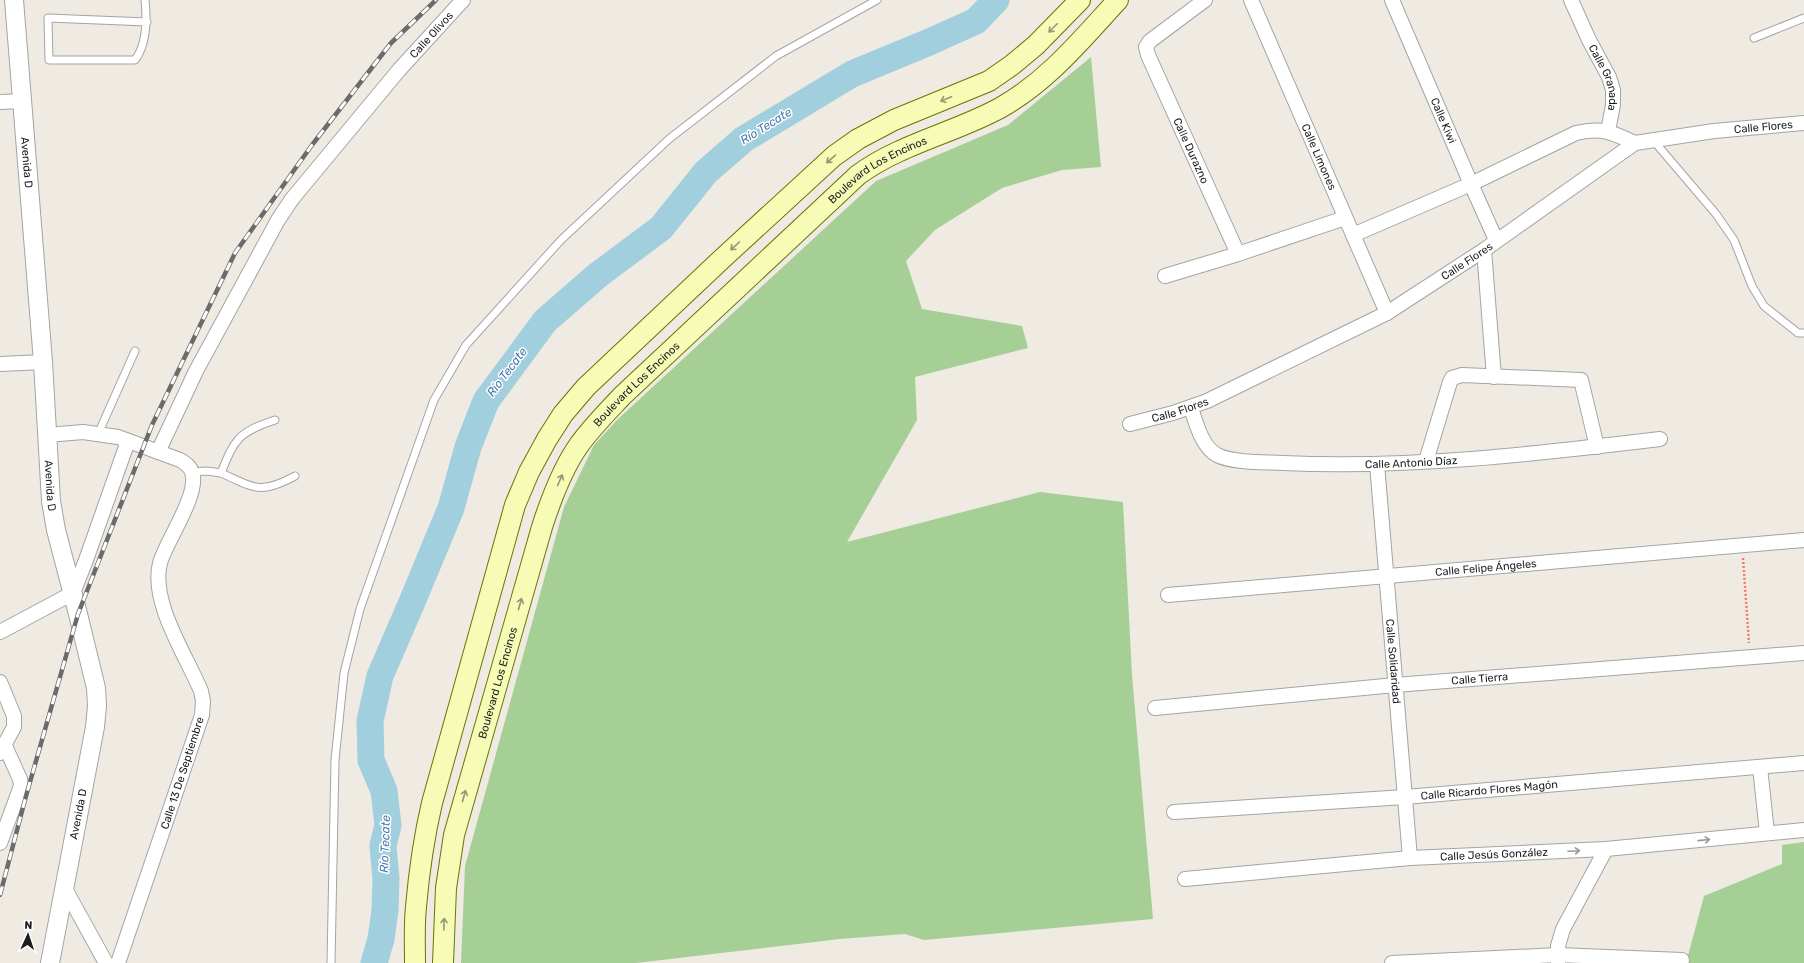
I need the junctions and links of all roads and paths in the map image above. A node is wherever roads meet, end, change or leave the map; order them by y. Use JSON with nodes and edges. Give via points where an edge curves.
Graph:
{"nodes":[{"id":1,"x":14,"y":0,"type":"edge"},
{"id":2,"x":145,"y":0,"type":"edge"},
{"id":3,"x":463,"y":0,"type":"edge"},
{"id":4,"x":877,"y":0,"type":"edge"},
{"id":5,"x":1080,"y":0,"type":"edge"},
{"id":6,"x":1118,"y":0,"type":"edge"},
{"id":7,"x":1205,"y":0,"type":"edge"},
{"id":8,"x":1251,"y":0,"type":"edge"},
{"id":9,"x":1392,"y":0,"type":"edge"},
{"id":10,"x":1571,"y":0,"type":"edge"},
{"id":11,"x":1804,"y":18,"type":"edge"},
{"id":12,"x":147,"y":22,"type":"junction"},
{"id":13,"x":1754,"y":38,"type":"dead end"},
{"id":14,"x":23,"y":101,"type":"junction"},
{"id":15,"x":0,"y":102,"type":"edge"},
{"id":16,"x":1804,"y":123,"type":"edge"},
{"id":17,"x":1608,"y":131,"type":"junction"},
{"id":18,"x":1653,"y":140,"type":"junction"},
{"id":19,"x":1635,"y":142,"type":"junction"},
{"id":20,"x":1471,"y":184,"type":"junction"},
{"id":21,"x":1345,"y":218,"type":"junction"},
{"id":22,"x":1353,"y":235,"type":"junction"},
{"id":23,"x":1496,"y":240,"type":"junction"},
{"id":24,"x":1484,"y":250,"type":"junction"},
{"id":25,"x":1238,"y":254,"type":"junction"},
{"id":26,"x":1165,"y":276,"type":"dead end"},
{"id":27,"x":1387,"y":313,"type":"junction"},
{"id":28,"x":1804,"y":333,"type":"edge"},
{"id":29,"x":135,"y":351,"type":"dead end"},
{"id":30,"x":43,"y":362,"type":"junction"},
{"id":31,"x":0,"y":364,"type":"edge"},
{"id":32,"x":1494,"y":377,"type":"junction"},
{"id":33,"x":1191,"y":408,"type":"junction"},
{"id":34,"x":275,"y":420,"type":"dead end"},
{"id":35,"x":1130,"y":424,"type":"dead end"},
{"id":36,"x":98,"y":434,"type":"junction"},
{"id":37,"x":47,"y":435,"type":"junction"},
{"id":38,"x":1660,"y":440,"type":"dead end"},
{"id":39,"x":128,"y":441,"type":"junction"},
{"id":40,"x":1596,"y":447,"type":"junction"},
{"id":41,"x":158,"y":452,"type":"junction"},
{"id":42,"x":1426,"y":461,"type":"junction"},
{"id":43,"x":1377,"y":464,"type":"junction"},
{"id":44,"x":192,"y":472,"type":"junction"},
{"id":45,"x":221,"y":473,"type":"junction"},
{"id":46,"x":295,"y":476,"type":"dead end"},
{"id":47,"x":1804,"y":540,"type":"edge"},
{"id":48,"x":1742,"y":546,"type":"junction"},
{"id":49,"x":1387,"y":576,"type":"junction"},
{"id":50,"x":73,"y":593,"type":"junction"},
{"id":51,"x":1168,"y":595,"type":"dead end"},
{"id":52,"x":0,"y":632,"type":"edge"},
{"id":53,"x":1804,"y":653,"type":"edge"},
{"id":54,"x":1750,"y":657,"type":"junction"},
{"id":55,"x":0,"y":682,"type":"edge"},
{"id":56,"x":1395,"y":685,"type":"junction"},
{"id":57,"x":1155,"y":708,"type":"dead end"},
{"id":58,"x":2,"y":750,"type":"edge"},
{"id":59,"x":1804,"y":763,"type":"edge"},
{"id":60,"x":1760,"y":767,"type":"junction"},
{"id":61,"x":1406,"y":797,"type":"junction"},
{"id":62,"x":1174,"y":812,"type":"dead end"},
{"id":63,"x":1804,"y":830,"type":"edge"},
{"id":64,"x":1767,"y":833,"type":"junction"},
{"id":65,"x":0,"y":843,"type":"edge"},
{"id":66,"x":1606,"y":849,"type":"junction"},
{"id":67,"x":1410,"y":858,"type":"junction"},
{"id":68,"x":1184,"y":878,"type":"dead end"},
{"id":69,"x":64,"y":886,"type":"junction"},
{"id":70,"x":1558,"y":959,"type":"edge"},
{"id":71,"x":1682,"y":960,"type":"dead end"},
{"id":72,"x":50,"y":963,"type":"edge"},
{"id":73,"x":106,"y":963,"type":"edge"},
{"id":74,"x":118,"y":963,"type":"edge"},
{"id":75,"x":331,"y":963,"type":"edge"},
{"id":76,"x":415,"y":963,"type":"edge"},
{"id":77,"x":443,"y":963,"type":"edge"},
{"id":78,"x":1392,"y":963,"type":"edge"}],
"edges":[{"from":1,"to":14,"type":"street","name":"Avenida D"},
{"from":2,"to":12,"type":"lane"},
{"from":3,"to":41,"type":"street","name":"Calle Olivos","via":[[399,70],[292,199],[196,371]]},
{"from":4,"to":75,"type":"lane","via":[[776,56],[669,139],[561,240],[471,339],[434,400],[360,609],[344,673],[335,760]]},
{"from":5,"to":76,"type":"main road","one_way":true,"via":[[1036,45],[988,81],[894,120],[858,139],[834,156],[586,387],[563,414],[540,452],[515,505],[432,802],[419,874]]},
{"from":77,"to":6,"type":"main road","name":"Boulevard Los Encinos","one_way":true,"via":[[446,888],[456,828],[542,527],[552,498],[578,446],[622,396],[858,175],[886,157],[984,116],[1036,84],[1059,64]]},
{"from":7,"to":25,"type":"street","name":"Calle Durazno","via":[[1150,41],[1146,47]]},
{"from":8,"to":21,"type":"street","name":"Calle Limones"},
{"from":9,"to":20,"type":"street","name":"Calle Kiwi"},
{"from":10,"to":17,"type":"street","name":"Calle Granada","via":[[1611,84],[1613,105]]},
{"from":11,"to":13,"type":"lane"},
{"from":12,"to":12,"type":"lane","via":[[140,54],[135,60],[49,60],[48,18]]},
{"from":14,"to":15,"type":"street"},
{"from":14,"to":30,"type":"street","name":"Avenida D"},
{"from":16,"to":18,"type":"street","name":"Calle Flores","via":[[1714,131]]},
{"from":17,"to":19,"type":"street"},
{"from":17,"to":20,"type":"street","via":[[1576,133]]},
{"from":18,"to":19,"type":"street","name":"Calle Flores"},
{"from":18,"to":28,"type":"lane","via":[[1716,214],[1734,240],[1752,286],[1764,306],[1798,333]]},
{"from":19,"to":23,"type":"street","name":"Calle Flores"},
{"from":20,"to":22,"type":"street"},
{"from":20,"to":23,"type":"street","name":"Calle Kiwi"},
{"from":21,"to":22,"type":"street","name":"Calle Limones"},
{"from":21,"to":25,"type":"street"},
{"from":22,"to":27,"type":"street","name":"Calle Limones"},
{"from":23,"to":24,"type":"street","name":"Calle Flores"},
{"from":24,"to":27,"type":"street","name":"Calle Flores"},
{"from":24,"to":32,"type":"street"},
{"from":25,"to":26,"type":"street"},
{"from":27,"to":33,"type":"street","name":"Calle Flores"},
{"from":29,"to":36,"type":"lane"},
{"from":30,"to":31,"type":"street"},
{"from":30,"to":37,"type":"street","name":"Avenida D"},
{"from":32,"to":40,"type":"street","via":[[1581,380]]},
{"from":32,"to":42,"type":"street","via":[[1462,375],[1452,378]]},
{"from":33,"to":35,"type":"street","name":"Calle Flores"},
{"from":33,"to":43,"type":"street","name":"Calle Antonio Díaz","via":[[1203,440],[1217,455],[1245,461]]},
{"from":34,"to":45,"type":"lane","via":[[252,427],[241,436],[230,450]]},
{"from":36,"to":37,"type":"street","via":[[83,432]]},
{"from":36,"to":39,"type":"street"},
{"from":37,"to":50,"type":"street","name":"Avenida D","via":[[53,515]]},
{"from":38,"to":40,"type":"street","name":"Calle Antonio Díaz"},
{"from":39,"to":41,"type":"street"},
{"from":39,"to":50,"type":"street"},
{"from":40,"to":42,"type":"street","name":"Calle Antonio Díaz"},
{"from":41,"to":44,"type":"street","via":[[187,464]]},
{"from":42,"to":43,"type":"street","name":"Calle Antonio Díaz"},
{"from":43,"to":49,"type":"street","name":"Calle Solidaridad"},
{"from":44,"to":45,"type":"lane"},
{"from":44,"to":74,"type":"street","name":"Calle 13 De Septiembre","via":[[190,496],[160,563],[158,580],[165,612],[201,691],[202,715]]},
{"from":45,"to":46,"type":"lane","via":[[264,489]]},
{"from":47,"to":48,"type":"street","name":"Calle Felipe Ángeles"},
{"from":48,"to":49,"type":"street","name":"Calle Felipe Ángeles"},
{"from":48,"to":54,"type":"path"},
{"from":49,"to":51,"type":"street","name":"Calle Felipe Ángeles"},
{"from":49,"to":56,"type":"street","name":"Calle Solidaridad"},
{"from":50,"to":52,"type":"street"},
{"from":50,"to":69,"type":"street","name":"Avenida D","via":[[96,688],[97,706]]},
{"from":53,"to":54,"type":"street","name":"Calle Tierra"},
{"from":54,"to":56,"type":"street","name":"Calle Tierra"},
{"from":55,"to":58,"type":"street","via":[[15,722]]},
{"from":56,"to":57,"type":"street","name":"Calle Tierra"},
{"from":56,"to":61,"type":"street","name":"Calle Solidaridad"},
{"from":58,"to":65,"type":"street","via":[[20,779],[21,786]]},
{"from":59,"to":60,"type":"street","name":"Calle Ricardo Flores Magón"},
{"from":60,"to":61,"type":"street","name":"Calle Ricardo Flores Magón"},
{"from":60,"to":64,"type":"street"},
{"from":61,"to":62,"type":"street","name":"Calle Ricardo Flores Magón"},
{"from":61,"to":67,"type":"street","name":"Calle Solidaridad"},
{"from":63,"to":64,"type":"street","name":"Calle Jesús González"},
{"from":66,"to":64,"type":"street","name":"Calle Jesús González","one_way":true},
{"from":67,"to":66,"type":"street","name":"Calle Jesús González","one_way":true},
{"from":66,"to":70,"type":"street","via":[[1563,929]]},
{"from":67,"to":68,"type":"street","name":"Calle Jesús González"},
{"from":69,"to":72,"type":"street","name":"Avenida D"},
{"from":69,"to":73,"type":"street"},
{"from":70,"to":71,"type":"street"},
{"from":70,"to":78,"type":"street"}]}
